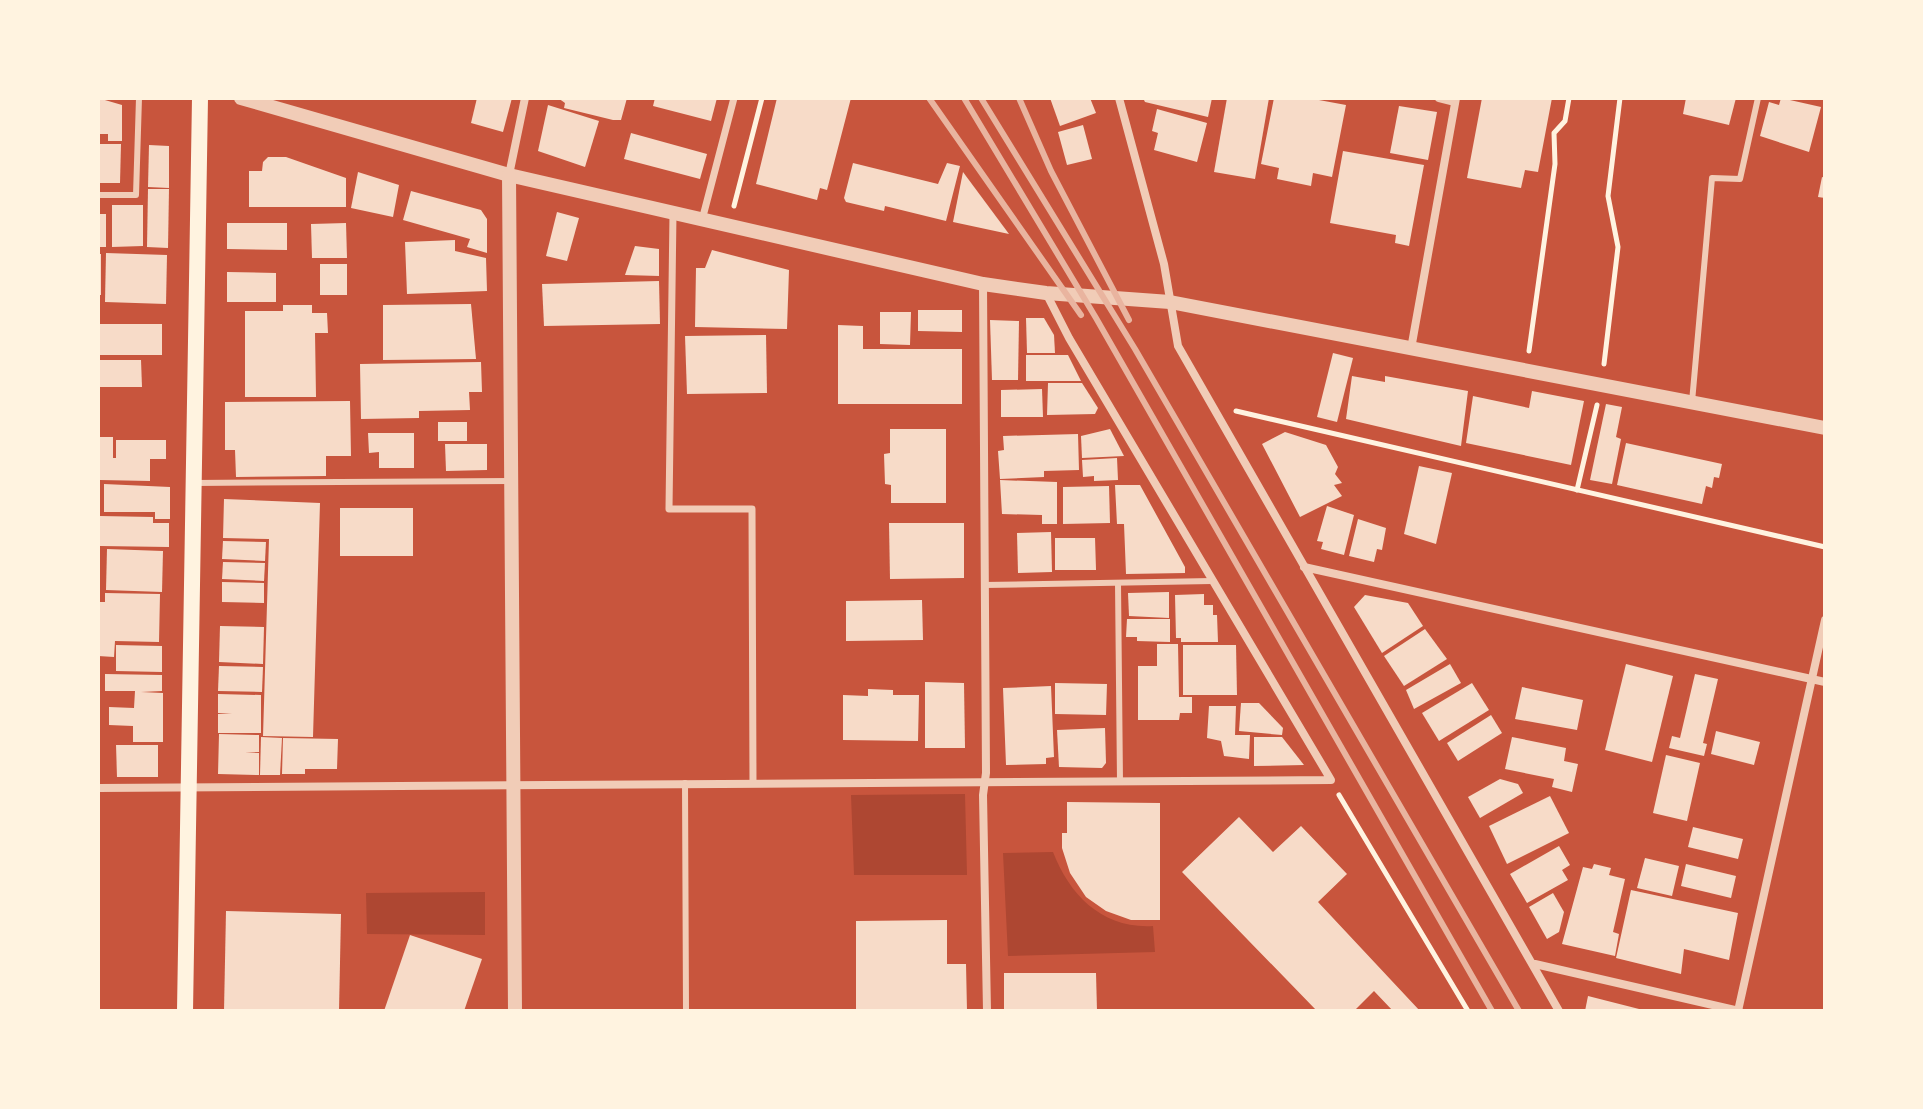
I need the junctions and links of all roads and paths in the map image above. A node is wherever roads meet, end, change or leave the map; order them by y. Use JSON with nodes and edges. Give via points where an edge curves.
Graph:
{"nodes":[{"id":1,"x":139,"y":98,"type":"edge"},
{"id":2,"x":200,"y":98,"type":"edge"},
{"id":3,"x":241,"y":98,"type":"edge"},
{"id":4,"x":525,"y":98,"type":"edge"},
{"id":5,"x":734,"y":98,"type":"edge"},
{"id":6,"x":762,"y":98,"type":"edge"},
{"id":7,"x":1119,"y":98,"type":"edge"},
{"id":8,"x":1439,"y":98,"type":"edge"},
{"id":9,"x":1569,"y":98,"type":"edge"},
{"id":10,"x":1620,"y":98,"type":"edge"},
{"id":11,"x":1758,"y":98,"type":"edge"},
{"id":12,"x":1456,"y":100,"type":"edge"},
{"id":13,"x":509,"y":175,"type":"junction"},
{"id":14,"x":98,"y":195,"type":"edge"},
{"id":15,"x":734,"y":206,"type":"dead end"},
{"id":16,"x":673,"y":214,"type":"junction"},
{"id":17,"x":702,"y":221,"type":"junction"},
{"id":18,"x":983,"y":284,"type":"junction"},
{"id":19,"x":1046,"y":293,"type":"junction"},
{"id":20,"x":1170,"y":302,"type":"junction"},
{"id":21,"x":1411,"y":350,"type":"junction"},
{"id":22,"x":1526,"y":372,"type":"junction"},
{"id":23,"x":1602,"y":386,"type":"junction"},
{"id":24,"x":1692,"y":404,"type":"junction"},
{"id":25,"x":1212,"y":406,"type":"junction"},
{"id":26,"x":1825,"y":428,"type":"edge"},
{"id":27,"x":514,"y":481,"type":"junction"},
{"id":28,"x":194,"y":483,"type":"junction"},
{"id":29,"x":1577,"y":490,"type":"junction"},
{"id":30,"x":1825,"y":547,"type":"edge"},
{"id":31,"x":1304,"y":567,"type":"junction"},
{"id":32,"x":1212,"y":581,"type":"junction"},
{"id":33,"x":1118,"y":583,"type":"junction"},
{"id":34,"x":984,"y":585,"type":"junction"},
{"id":35,"x":1825,"y":620,"type":"edge"},
{"id":36,"x":1811,"y":679,"type":"junction"},
{"id":37,"x":1825,"y":682,"type":"edge"},
{"id":38,"x":1331,"y":780,"type":"junction"},
{"id":39,"x":753,"y":782,"type":"junction"},
{"id":40,"x":1120,"y":782,"type":"junction"},
{"id":41,"x":685,"y":783,"type":"junction"},
{"id":42,"x":984,"y":783,"type":"junction"},
{"id":43,"x":514,"y":784,"type":"junction"},
{"id":44,"x":189,"y":787,"type":"junction"},
{"id":45,"x":98,"y":788,"type":"edge"},
{"id":46,"x":1535,"y":964,"type":"junction"},
{"id":47,"x":185,"y":1011,"type":"edge"},
{"id":48,"x":515,"y":1011,"type":"edge"},
{"id":49,"x":686,"y":1011,"type":"edge"},
{"id":50,"x":987,"y":1011,"type":"edge"},
{"id":51,"x":1468,"y":1011,"type":"edge"},
{"id":52,"x":1559,"y":1011,"type":"edge"},
{"id":53,"x":1739,"y":1011,"type":"edge"}],
"edges":[{"from":1,"to":14,"type":"lane","via":[[136,195]]},
{"from":2,"to":28,"type":"main road"},
{"from":3,"to":13,"type":"street"},
{"from":4,"to":13,"type":"street"},
{"from":5,"to":17,"type":"street"},
{"from":6,"to":15,"type":"path"},
{"from":7,"to":20,"type":"street"},
{"from":8,"to":12,"type":"street"},
{"from":9,"to":22,"type":"path","via":[[1565,121],[1554,133],[1555,164]]},
{"from":10,"to":23,"type":"path","via":[[1608,196],[1618,247]]},
{"from":11,"to":24,"type":"lane","via":[[1740,179],[1712,178]]},
{"from":12,"to":21,"type":"street"},
{"from":13,"to":16,"type":"street"},
{"from":13,"to":27,"type":"street"},
{"from":16,"to":17,"type":"street"},
{"from":16,"to":39,"type":"street","via":[[669,509],[752,509]]},
{"from":17,"to":18,"type":"street"},
{"from":18,"to":19,"type":"street"},
{"from":18,"to":34,"type":"street"},
{"from":19,"to":20,"type":"street"},
{"from":19,"to":32,"type":"street"},
{"from":20,"to":21,"type":"street"},
{"from":20,"to":25,"type":"street","via":[[1174,337]]},
{"from":21,"to":22,"type":"street"},
{"from":22,"to":23,"type":"street"},
{"from":23,"to":24,"type":"street"},
{"from":23,"to":29,"type":"path"},
{"from":24,"to":26,"type":"street"},
{"from":25,"to":29,"type":"path"},
{"from":25,"to":31,"type":"street"},
{"from":27,"to":28,"type":"lane"},
{"from":27,"to":43,"type":"street"},
{"from":28,"to":44,"type":"main road"},
{"from":29,"to":30,"type":"path"},
{"from":31,"to":36,"type":"street"},
{"from":31,"to":46,"type":"street"},
{"from":32,"to":33,"type":"lane"},
{"from":32,"to":38,"type":"street"},
{"from":33,"to":34,"type":"lane"},
{"from":33,"to":40,"type":"lane"},
{"from":34,"to":42,"type":"street"},
{"from":35,"to":36,"type":"street"},
{"from":36,"to":37,"type":"street"},
{"from":36,"to":53,"type":"street"},
{"from":38,"to":40,"type":"street"},
{"from":38,"to":51,"type":"path"},
{"from":39,"to":41,"type":"street"},
{"from":39,"to":42,"type":"street"},
{"from":40,"to":42,"type":"street"},
{"from":41,"to":43,"type":"street"},
{"from":41,"to":49,"type":"lane"},
{"from":42,"to":50,"type":"street"},
{"from":43,"to":44,"type":"street"},
{"from":43,"to":48,"type":"street"},
{"from":44,"to":45,"type":"street"},
{"from":44,"to":47,"type":"main road"},
{"from":46,"to":52,"type":"street"},
{"from":46,"to":53,"type":"street"}]}
